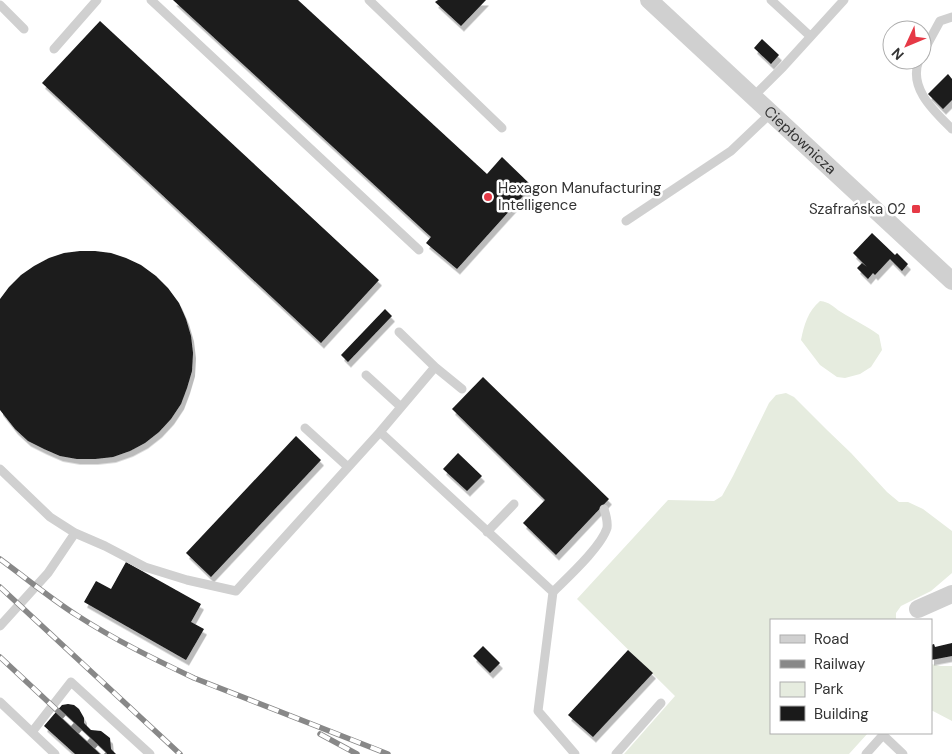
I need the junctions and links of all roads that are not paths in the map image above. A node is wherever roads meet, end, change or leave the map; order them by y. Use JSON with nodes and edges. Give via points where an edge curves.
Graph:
{"nodes":[{"id":1,"x":97,"y":0,"type":"edge"},
{"id":2,"x":151,"y":0,"type":"edge"},
{"id":3,"x":369,"y":0,"type":"edge"},
{"id":4,"x":649,"y":0,"type":"edge"},
{"id":5,"x":771,"y":0,"type":"edge"},
{"id":6,"x":844,"y":0,"type":"edge"},
{"id":7,"x":0,"y":5,"type":"edge"},
{"id":8,"x":952,"y":17,"type":"edge"},
{"id":9,"x":24,"y":29,"type":"dead end"},
{"id":10,"x":810,"y":36,"type":"junction"},
{"id":11,"x":932,"y":36,"type":"edge"},
{"id":12,"x":54,"y":49,"type":"dead end"},
{"id":13,"x":916,"y":70,"type":"edge"},
{"id":14,"x":753,"y":97,"type":"junction"},
{"id":15,"x":771,"y":113,"type":"junction"},
{"id":16,"x":502,"y":128,"type":"dead end"},
{"id":17,"x":952,"y":129,"type":"edge"},
{"id":18,"x":626,"y":221,"type":"dead end"},
{"id":19,"x":419,"y":250,"type":"dead end"},
{"id":20,"x":952,"y":281,"type":"edge"},
{"id":21,"x":399,"y":332,"type":"dead end"},
{"id":22,"x":435,"y":367,"type":"junction"},
{"id":23,"x":366,"y":375,"type":"dead end"},
{"id":24,"x":462,"y":390,"type":"dead end"},
{"id":25,"x":401,"y":407,"type":"junction"},
{"id":26,"x":305,"y":428,"type":"dead end"},
{"id":27,"x":380,"y":432,"type":"junction"},
{"id":28,"x":348,"y":467,"type":"junction"},
{"id":29,"x":0,"y":470,"type":"edge"},
{"id":30,"x":514,"y":504,"type":"dead end"},
{"id":31,"x":604,"y":508,"type":"dead end"},
{"id":32,"x":488,"y":532,"type":"junction"},
{"id":33,"x":75,"y":533,"type":"junction"},
{"id":34,"x":553,"y":592,"type":"junction"},
{"id":35,"x":952,"y":594,"type":"edge"},
{"id":36,"x":918,"y":610,"type":"dead end"},
{"id":37,"x":0,"y":626,"type":"edge"},
{"id":38,"x":0,"y":702,"type":"edge"},
{"id":39,"x":661,"y":703,"type":"dead end"},
{"id":40,"x":32,"y":732,"type":"junction"},
{"id":41,"x":55,"y":754,"type":"edge"},
{"id":42,"x":150,"y":754,"type":"edge"},
{"id":43,"x":575,"y":754,"type":"edge"},
{"id":44,"x":616,"y":754,"type":"edge"},
{"id":45,"x":866,"y":754,"type":"edge"},
{"id":46,"x":903,"y":754,"type":"edge"}],
"edges":[{"from":1,"to":12,"type":"lane"},
{"from":2,"to":19,"type":"lane"},
{"from":3,"to":16,"type":"lane"},
{"from":4,"to":14,"type":"street","name":"Ciepłownicza"},
{"from":5,"to":10,"type":"lane"},
{"from":6,"to":10,"type":"lane"},
{"from":7,"to":9,"type":"lane"},
{"from":8,"to":11,"type":"lane","via":[[940,21]]},
{"from":10,"to":14,"type":"lane"},
{"from":13,"to":17,"type":"lane","via":[[918,86],[930,106]]},
{"from":14,"to":15,"type":"street","name":"Ciepłownicza"},
{"from":15,"to":18,"type":"lane","via":[[731,151]]},
{"from":15,"to":20,"type":"street","name":"Ciepłownicza"},
{"from":21,"to":22,"type":"lane"},
{"from":22,"to":24,"type":"lane"},
{"from":22,"to":25,"type":"lane"},
{"from":23,"to":25,"type":"lane"},
{"from":25,"to":27,"type":"lane"},
{"from":26,"to":28,"type":"lane"},
{"from":27,"to":28,"type":"lane"},
{"from":27,"to":32,"type":"lane"},
{"from":28,"to":33,"type":"lane","via":[[236,592],[145,567]]},
{"from":29,"to":33,"type":"lane","via":[[50,517]]},
{"from":30,"to":32,"type":"lane"},
{"from":31,"to":34,"type":"lane","via":[[607,526],[599,544]]},
{"from":32,"to":34,"type":"lane"},
{"from":33,"to":37,"type":"lane","via":[[48,573]]},
{"from":34,"to":43,"type":"lane","via":[[538,711]]},
{"from":35,"to":36,"type":"street"},
{"from":38,"to":40,"type":"lane"},
{"from":39,"to":44,"type":"lane"},
{"from":40,"to":41,"type":"lane"},
{"from":40,"to":42,"type":"lane","via":[[71,682]]},
{"from":45,"to":46,"type":"lane","via":[[883,736]]}]}
